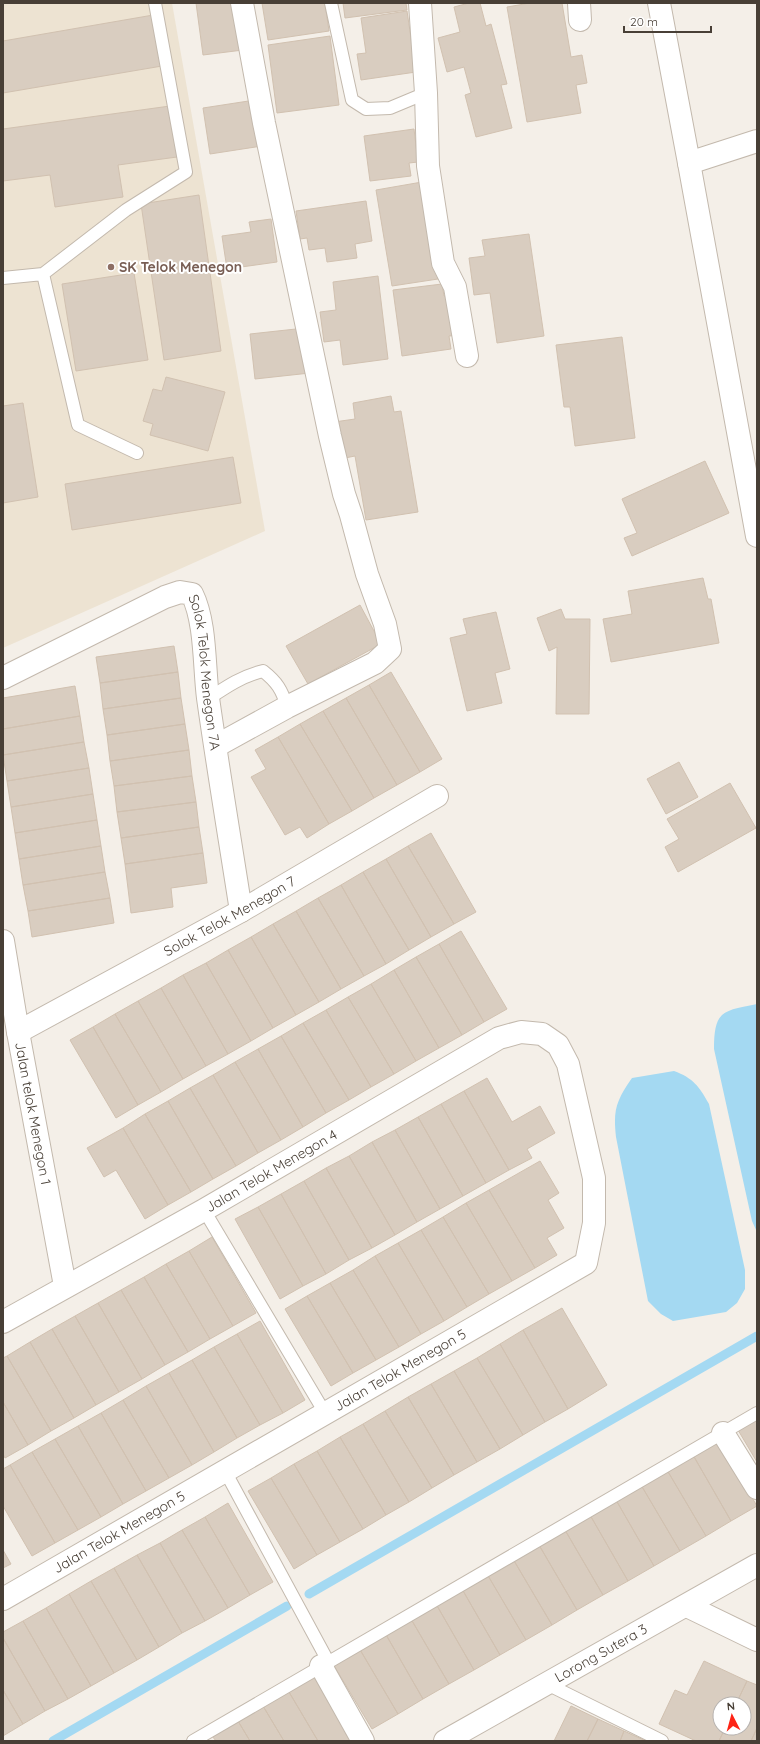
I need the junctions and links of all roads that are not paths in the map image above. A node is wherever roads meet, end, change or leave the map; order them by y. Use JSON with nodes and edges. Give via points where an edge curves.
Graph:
{"nodes":[{"id":1,"x":155,"y":3,"type":"edge"},
{"id":2,"x":242,"y":3,"type":"edge"},
{"id":3,"x":330,"y":3,"type":"edge"},
{"id":4,"x":420,"y":3,"type":"edge"},
{"id":5,"x":659,"y":3,"type":"edge"},
{"id":6,"x":426,"y":93,"type":"junction"},
{"id":7,"x":757,"y":141,"type":"edge"},
{"id":8,"x":689,"y":163,"type":"junction"},
{"id":9,"x":43,"y":274,"type":"junction"},
{"id":10,"x":3,"y":278,"type":"edge"},
{"id":11,"x":467,"y":356,"type":"dead end"},
{"id":12,"x":137,"y":453,"type":"dead end"},
{"id":13,"x":757,"y":536,"type":"edge"},
{"id":14,"x":3,"y":678,"type":"edge"},
{"id":15,"x":208,"y":698,"type":"junction"},
{"id":16,"x":288,"y":707,"type":"junction"},
{"id":17,"x":216,"y":746,"type":"junction"},
{"id":18,"x":437,"y":796,"type":"dead end"},
{"id":19,"x":241,"y":911,"type":"junction"},
{"id":20,"x":3,"y":941,"type":"edge"},
{"id":21,"x":18,"y":1032,"type":"junction"},
{"id":22,"x":542,"y":1034,"type":"joint"},
{"id":23,"x":204,"y":1210,"type":"junction"},
{"id":24,"x":65,"y":1286,"type":"junction"},
{"id":25,"x":3,"y":1322,"type":"edge"},
{"id":26,"x":325,"y":1413,"type":"junction"},
{"id":27,"x":757,"y":1413,"type":"edge"},
{"id":28,"x":723,"y":1433,"type":"junction"},
{"id":29,"x":225,"y":1471,"type":"junction"},
{"id":30,"x":757,"y":1488,"type":"edge"},
{"id":31,"x":757,"y":1565,"type":"edge"},
{"id":32,"x":3,"y":1599,"type":"edge"},
{"id":33,"x":687,"y":1606,"type":"junction"},
{"id":34,"x":757,"y":1640,"type":"edge"},
{"id":35,"x":325,"y":1664,"type":"junction"},
{"id":36,"x":547,"y":1684,"type":"junction"},
{"id":37,"x":193,"y":1741,"type":"edge"},
{"id":38,"x":363,"y":1741,"type":"edge"},
{"id":39,"x":445,"y":1741,"type":"edge"},
{"id":40,"x":662,"y":1741,"type":"edge"}],
"edges":[{"from":1,"to":9,"type":"lane","via":[[186,172],[126,210]]},
{"from":2,"to":16,"type":"street","via":[[264,123],[330,436],[344,494],[367,574],[385,624],[390,649],[375,663]]},
{"from":3,"to":6,"type":"lane","via":[[352,100],[366,109],[390,108]]},
{"from":4,"to":6,"type":"street"},
{"from":5,"to":8,"type":"street"},
{"from":6,"to":11,"type":"street","via":[[428,166],[443,264],[456,287]]},
{"from":7,"to":8,"type":"street"},
{"from":8,"to":13,"type":"street"},
{"from":9,"to":10,"type":"lane"},
{"from":9,"to":12,"type":"lane","via":[[78,425]]},
{"from":14,"to":15,"type":"street","name":"Solok Telok Menegon 7A","via":[[165,597],[180,592],[192,594],[197,605]]},
{"from":15,"to":16,"type":"lane","via":[[249,674],[263,671],[274,679]]},
{"from":15,"to":17,"type":"street","name":"Solok Telok Menegon 7A"},
{"from":16,"to":17,"type":"street"},
{"from":17,"to":19,"type":"street","name":"Solok Telok Menegon 7A"},
{"from":18,"to":19,"type":"street","name":"Solok Telok Menegon 7"},
{"from":19,"to":21,"type":"street","name":"Solok Telok Menegon 7"},
{"from":20,"to":21,"type":"street","name":"Jalan telok Menegon 1"},
{"from":21,"to":24,"type":"street","name":"Jalan telok Menegon 1"},
{"from":22,"to":23,"type":"street","name":"Jalan Telok Menegon 4","via":[[521,1032],[499,1038]]},
{"from":22,"to":26,"type":"street","name":"Jalan Telok Menegon 5","via":[[558,1045],[568,1064],[594,1178],[594,1223],[586,1263]]},
{"from":23,"to":24,"type":"street","name":"Jalan Telok Menegon 4"},
{"from":23,"to":26,"type":"lane"},
{"from":24,"to":25,"type":"street","name":"Jalan Telok Menegon 4"},
{"from":26,"to":29,"type":"street","name":"Jalan Telok Menegon 5"},
{"from":27,"to":28,"type":"lane"},
{"from":28,"to":30,"type":"street"},
{"from":28,"to":35,"type":"lane"},
{"from":29,"to":32,"type":"street","name":"Jalan Telok Menegon 5"},
{"from":29,"to":35,"type":"lane"},
{"from":31,"to":33,"type":"street","name":"Lorong Sutera 3"},
{"from":33,"to":34,"type":"street"},
{"from":33,"to":36,"type":"street","name":"Lorong Sutera 3"},
{"from":35,"to":37,"type":"lane"},
{"from":35,"to":38,"type":"street"},
{"from":36,"to":39,"type":"street","name":"Lorong Sutera 3"},
{"from":36,"to":40,"type":"lane"}]}
